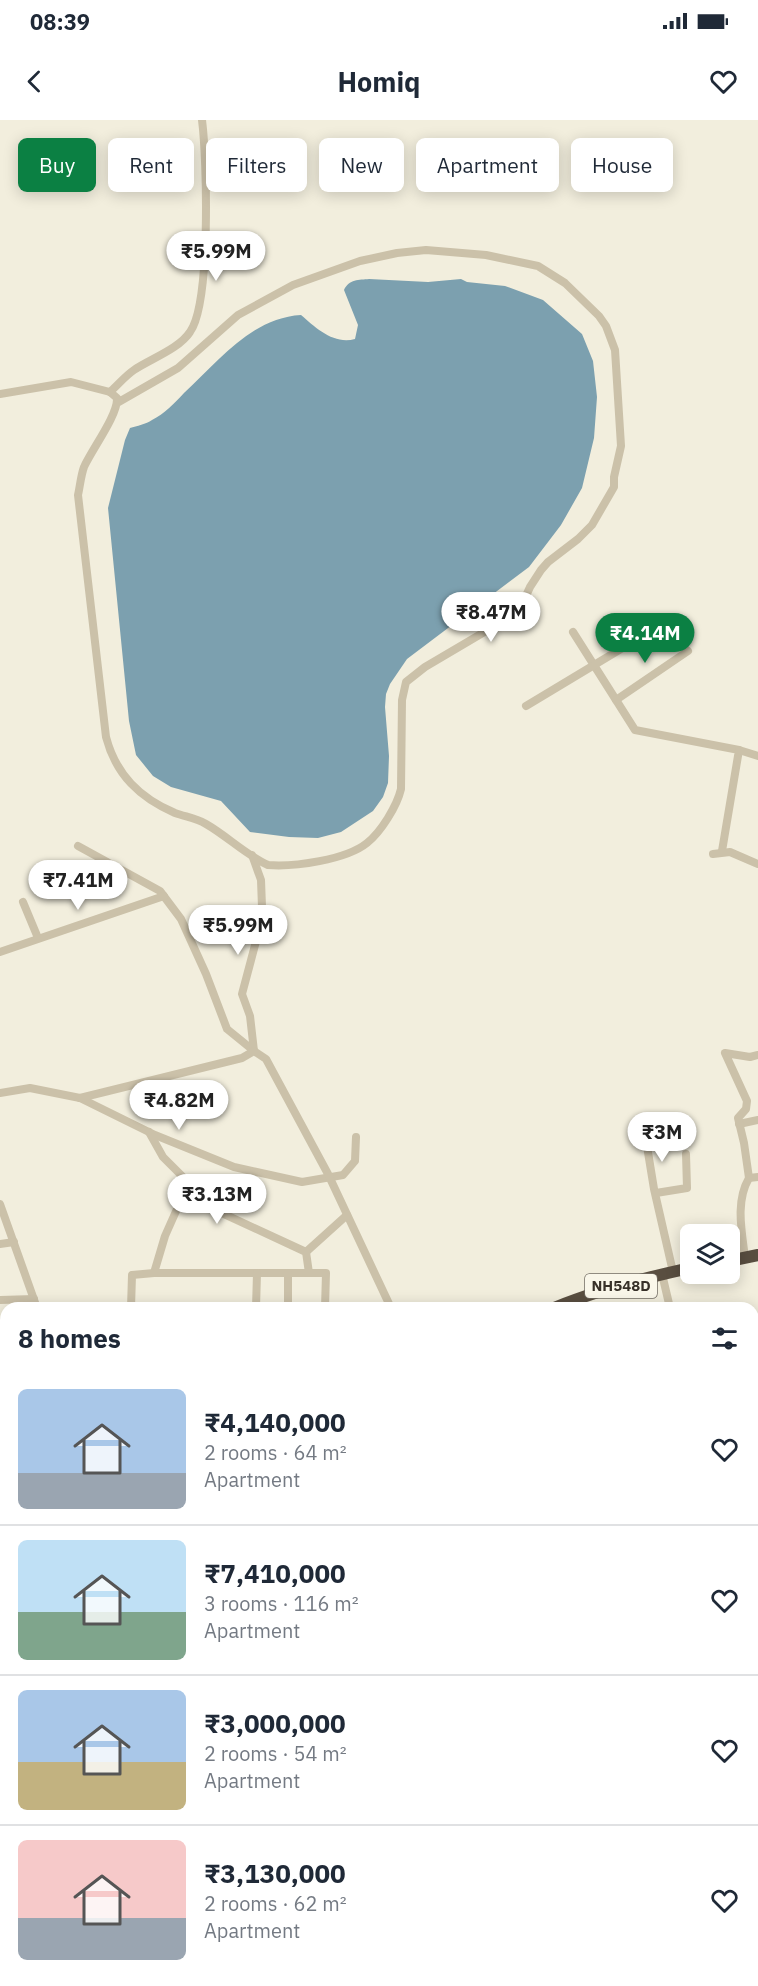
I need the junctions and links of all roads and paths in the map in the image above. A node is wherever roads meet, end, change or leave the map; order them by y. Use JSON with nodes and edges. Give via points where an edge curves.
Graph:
{"nodes":[{"id":1,"x":202,"y":120,"type":"edge"},
{"id":2,"x":110,"y":392,"type":"junction"},
{"id":3,"x":0,"y":394,"type":"edge"},
{"id":4,"x":117,"y":403,"type":"junction"},
{"id":5,"x":573,"y":632,"type":"dead end"},
{"id":6,"x":644,"y":635,"type":"dead end"},
{"id":7,"x":688,"y":651,"type":"dead end"},
{"id":8,"x":594,"y":665,"type":"junction"},
{"id":9,"x":616,"y":700,"type":"junction"},
{"id":10,"x":526,"y":706,"type":"dead end"},
{"id":11,"x":739,"y":750,"type":"junction"},
{"id":12,"x":758,"y":756,"type":"edge"},
{"id":13,"x":78,"y":846,"type":"dead end"},
{"id":14,"x":722,"y":851,"type":"junction"},
{"id":15,"x":713,"y":854,"type":"dead end"},
{"id":16,"x":252,"y":855,"type":"junction"},
{"id":17,"x":758,"y":864,"type":"edge"},
{"id":18,"x":164,"y":896,"type":"junction"},
{"id":19,"x":22,"y":902,"type":"dead end"},
{"id":20,"x":38,"y":938,"type":"junction"},
{"id":21,"x":0,"y":952,"type":"edge"},
{"id":22,"x":254,"y":1052,"type":"junction"},
{"id":23,"x":758,"y":1055,"type":"edge"},
{"id":24,"x":0,"y":1093,"type":"edge"},
{"id":25,"x":80,"y":1098,"type":"junction"},
{"id":26,"x":758,"y":1120,"type":"edge"},
{"id":27,"x":739,"y":1124,"type":"junction"},
{"id":28,"x":149,"y":1132,"type":"junction"},
{"id":29,"x":356,"y":1137,"type":"dead end"},
{"id":30,"x":646,"y":1140,"type":"dead end"},
{"id":31,"x":686,"y":1154,"type":"dead end"},
{"id":32,"x":758,"y":1177,"type":"edge"},
{"id":33,"x":330,"y":1178,"type":"junction"},
{"id":34,"x":749,"y":1178,"type":"junction"},
{"id":35,"x":656,"y":1193,"type":"junction"},
{"id":36,"x":185,"y":1196,"type":"junction"},
{"id":37,"x":0,"y":1204,"type":"edge"},
{"id":38,"x":347,"y":1215,"type":"junction"},
{"id":39,"x":14,"y":1242,"type":"junction"},
{"id":40,"x":0,"y":1244,"type":"edge"},
{"id":41,"x":306,"y":1252,"type":"junction"},
{"id":42,"x":752,"y":1256,"type":"edge"},
{"id":43,"x":680,"y":1270,"type":"edge"},
{"id":44,"x":154,"y":1273,"type":"junction"},
{"id":45,"x":288,"y":1273,"type":"junction"},
{"id":46,"x":309,"y":1273,"type":"junction"},
{"id":47,"x":668,"y":1273,"type":"junction"},
{"id":48,"x":257,"y":1274,"type":"junction"},
{"id":49,"x":34,"y":1299,"type":"junction"},
{"id":50,"x":0,"y":1300,"type":"edge"},
{"id":51,"x":35,"y":1302,"type":"edge"},
{"id":52,"x":131,"y":1302,"type":"edge"},
{"id":53,"x":256,"y":1302,"type":"edge"},
{"id":54,"x":288,"y":1302,"type":"edge"},
{"id":55,"x":325,"y":1302,"type":"edge"},
{"id":56,"x":388,"y":1302,"type":"edge"},
{"id":57,"x":569,"y":1302,"type":"edge"},
{"id":58,"x":670,"y":1302,"type":"edge"}],
"edges":[{"from":1,"to":2,"type":"street","via":[[206,175],[203,282],[197,319],[189,334],[132,372]]},
{"from":2,"to":3,"type":"street","via":[[71,382]]},
{"from":2,"to":4,"type":"street"},
{"from":4,"to":16,"type":"street","via":[[83,470],[78,495],[110,754],[125,779],[142,795],[202,822]]},
{"from":4,"to":16,"type":"street","via":[[178,368],[238,315],[275,294],[360,261],[397,253],[477,253],[538,266],[565,284],[599,316],[615,350],[622,439],[614,487],[592,525],[548,562],[515,614],[406,682],[402,700],[401,789],[394,809],[374,836],[355,850],[308,863],[279,866],[268,865]]},
{"from":5,"to":8,"type":"street"},
{"from":6,"to":8,"type":"street"},
{"from":7,"to":9,"type":"street"},
{"from":8,"to":9,"type":"street"},
{"from":8,"to":10,"type":"street"},
{"from":9,"to":11,"type":"street","via":[[635,730]]},
{"from":11,"to":12,"type":"street"},
{"from":11,"to":14,"type":"street"},
{"from":13,"to":18,"type":"street","via":[[145,881]]},
{"from":14,"to":15,"type":"street"},
{"from":14,"to":17,"type":"street"},
{"from":16,"to":22,"type":"street","via":[[261,880],[262,907],[242,994],[250,1016]]},
{"from":18,"to":20,"type":"street"},
{"from":18,"to":22,"type":"street","via":[[181,918],[227,1029]]},
{"from":19,"to":20,"type":"street"},
{"from":20,"to":21,"type":"street"},
{"from":22,"to":25,"type":"street"},
{"from":22,"to":33,"type":"street","via":[[266,1059]]},
{"from":23,"to":27,"type":"street","via":[[725,1053],[747,1101]]},
{"from":24,"to":25,"type":"street","via":[[30,1088]]},
{"from":25,"to":28,"type":"street"},
{"from":26,"to":27,"type":"street"},
{"from":27,"to":34,"type":"street"},
{"from":28,"to":33,"type":"street","via":[[234,1167],[302,1182]]},
{"from":28,"to":36,"type":"street","via":[[163,1157],[185,1179]]},
{"from":29,"to":33,"type":"street","via":[[355,1161],[343,1175]]},
{"from":30,"to":35,"type":"street"},
{"from":31,"to":35,"type":"street","via":[[687,1188]]},
{"from":32,"to":34,"type":"street"},
{"from":33,"to":38,"type":"street"},
{"from":34,"to":42,"type":"street","via":[[741,1200],[741,1227]]},
{"from":35,"to":47,"type":"street"},
{"from":36,"to":41,"type":"street"},
{"from":36,"to":44,"type":"street","via":[[165,1236]]},
{"from":37,"to":39,"type":"street"},
{"from":38,"to":41,"type":"street"},
{"from":38,"to":56,"type":"street"},
{"from":39,"to":40,"type":"street"},
{"from":39,"to":49,"type":"street"},
{"from":41,"to":46,"type":"street"},
{"from":43,"to":47,"type":"highway","number":"NH548D"},
{"from":44,"to":48,"type":"street"},
{"from":44,"to":52,"type":"street","via":[[132,1275]]},
{"from":45,"to":46,"type":"street"},
{"from":45,"to":48,"type":"street"},
{"from":45,"to":54,"type":"street"},
{"from":46,"to":55,"type":"street","via":[[326,1273]]},
{"from":47,"to":57,"type":"highway","number":"NH548D"},
{"from":47,"to":58,"type":"street"},
{"from":48,"to":53,"type":"street"},
{"from":49,"to":50,"type":"street"},
{"from":49,"to":51,"type":"street"}]}
